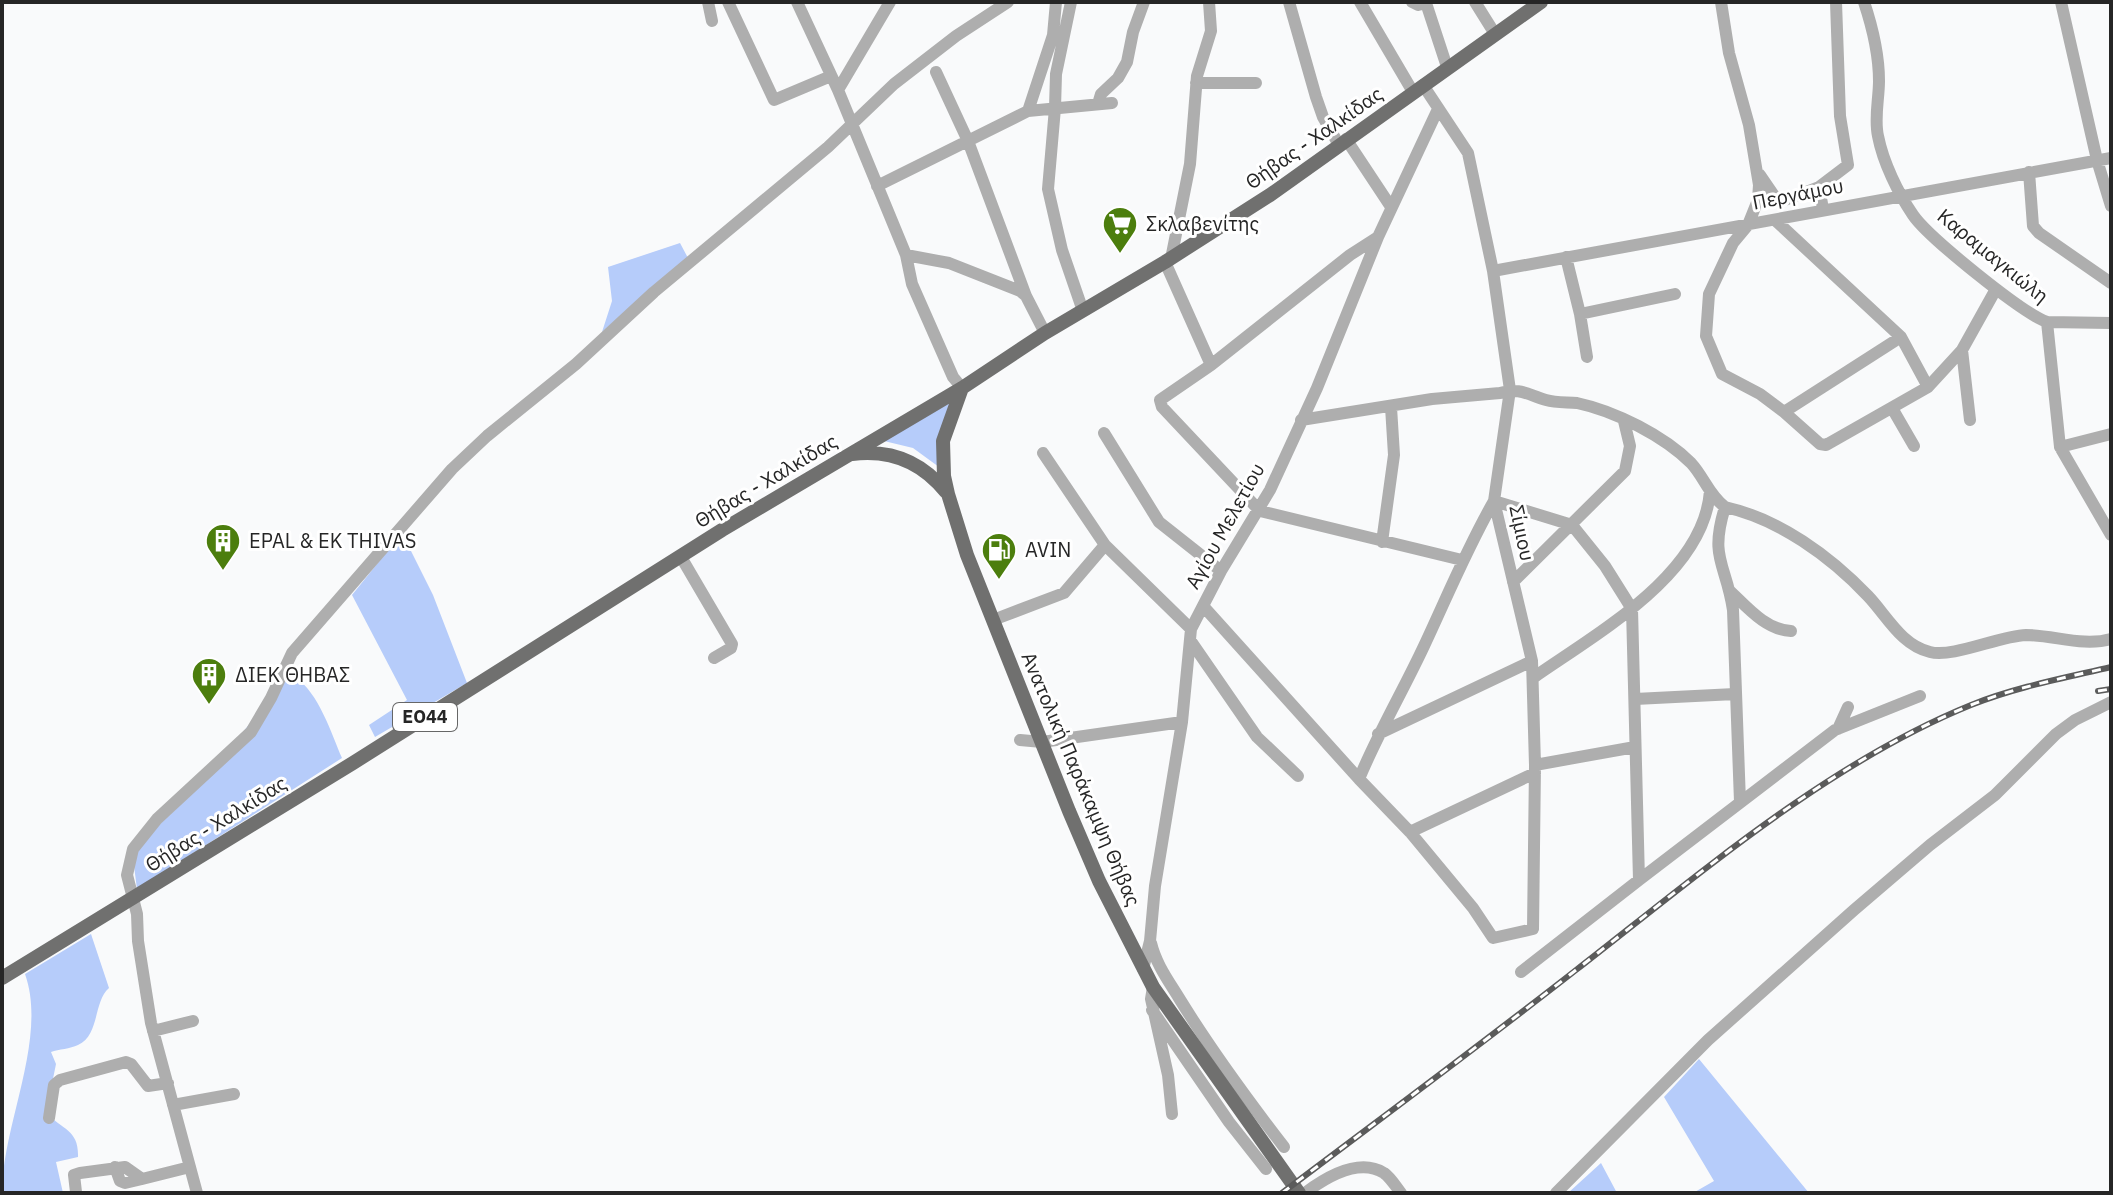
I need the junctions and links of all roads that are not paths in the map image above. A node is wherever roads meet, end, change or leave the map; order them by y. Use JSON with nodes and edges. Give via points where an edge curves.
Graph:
{"nodes":[{"id":1,"x":708,"y":2,"type":"edge"},
{"id":2,"x":728,"y":2,"type":"edge"},
{"id":3,"x":797,"y":2,"type":"edge"},
{"id":4,"x":890,"y":2,"type":"edge"},
{"id":5,"x":1008,"y":2,"type":"edge"},
{"id":6,"x":1056,"y":2,"type":"edge"},
{"id":7,"x":1071,"y":2,"type":"edge"},
{"id":8,"x":1144,"y":2,"type":"edge"},
{"id":9,"x":1209,"y":2,"type":"edge"},
{"id":10,"x":1289,"y":2,"type":"edge"},
{"id":11,"x":1360,"y":2,"type":"edge"},
{"id":12,"x":1412,"y":2,"type":"edge"},
{"id":13,"x":1475,"y":2,"type":"edge"},
{"id":14,"x":1541,"y":2,"type":"edge"},
{"id":15,"x":1721,"y":2,"type":"edge"},
{"id":16,"x":1836,"y":2,"type":"edge"},
{"id":17,"x":1864,"y":2,"type":"edge"},
{"id":18,"x":2061,"y":2,"type":"edge"},
{"id":19,"x":712,"y":21,"type":"dead end"},
{"id":20,"x":1495,"y":34,"type":"junction"},
{"id":21,"x":1447,"y":67,"type":"junction"},
{"id":22,"x":936,"y":72,"type":"dead end"},
{"id":23,"x":831,"y":76,"type":"junction"},
{"id":24,"x":1196,"y":83,"type":"junction"},
{"id":25,"x":1256,"y":83,"type":"dead end"},
{"id":26,"x":1418,"y":88,"type":"junction"},
{"id":27,"x":838,"y":90,"type":"junction"},
{"id":28,"x":1112,"y":103,"type":"dead end"},
{"id":29,"x":1098,"y":104,"type":"junction"},
{"id":30,"x":1055,"y":108,"type":"junction"},
{"id":31,"x":1438,"y":109,"type":"junction"},
{"id":32,"x":1028,"y":111,"type":"junction"},
{"id":33,"x":851,"y":126,"type":"junction"},
{"id":34,"x":968,"y":141,"type":"junction"},
{"id":35,"x":1342,"y":142,"type":"junction"},
{"id":36,"x":2111,"y":158,"type":"edge"},
{"id":37,"x":2097,"y":160,"type":"junction"},
{"id":38,"x":1757,"y":169,"type":"junction"},
{"id":39,"x":2029,"y":172,"type":"junction"},
{"id":40,"x":877,"y":186,"type":"junction"},
{"id":41,"x":1819,"y":187,"type":"junction"},
{"id":42,"x":1901,"y":194,"type":"junction"},
{"id":43,"x":2111,"y":206,"type":"edge"},
{"id":44,"x":1391,"y":207,"type":"junction"},
{"id":45,"x":1823,"y":209,"type":"junction"},
{"id":46,"x":1775,"y":220,"type":"junction"},
{"id":47,"x":1748,"y":225,"type":"junction"},
{"id":48,"x":1378,"y":237,"type":"junction"},
{"id":49,"x":906,"y":255,"type":"junction"},
{"id":50,"x":1566,"y":257,"type":"junction"},
{"id":51,"x":1168,"y":261,"type":"junction"},
{"id":52,"x":1493,"y":271,"type":"junction"},
{"id":53,"x":2111,"y":283,"type":"edge"},
{"id":54,"x":1996,"y":289,"type":"junction"},
{"id":55,"x":1675,"y":294,"type":"dead end"},
{"id":56,"x":1026,"y":296,"type":"junction"},
{"id":57,"x":1083,"y":311,"type":"junction"},
{"id":58,"x":1580,"y":314,"type":"junction"},
{"id":59,"x":2047,"y":322,"type":"junction"},
{"id":60,"x":2111,"y":323,"type":"edge"},
{"id":61,"x":1045,"y":333,"type":"junction"},
{"id":62,"x":1901,"y":337,"type":"junction"},
{"id":63,"x":1962,"y":350,"type":"junction"},
{"id":64,"x":1587,"y":357,"type":"dead end"},
{"id":65,"x":1211,"y":365,"type":"junction"},
{"id":66,"x":1928,"y":387,"type":"junction"},
{"id":67,"x":962,"y":388,"type":"junction"},
{"id":68,"x":1510,"y":390,"type":"junction"},
{"id":69,"x":1391,"y":407,"type":"junction"},
{"id":70,"x":1892,"y":408,"type":"junction"},
{"id":71,"x":1784,"y":412,"type":"junction"},
{"id":72,"x":1301,"y":420,"type":"junction"},
{"id":73,"x":1970,"y":420,"type":"dead end"},
{"id":74,"x":1624,"y":421,"type":"junction"},
{"id":75,"x":1104,"y":433,"type":"dead end"},
{"id":76,"x":2111,"y":434,"type":"edge"},
{"id":77,"x":1914,"y":446,"type":"dead end"},
{"id":78,"x":2060,"y":447,"type":"junction"},
{"id":79,"x":1043,"y":453,"type":"dead end"},
{"id":80,"x":848,"y":455,"type":"junction"},
{"id":81,"x":1710,"y":491,"type":"junction"},
{"id":82,"x":948,"y":494,"type":"junction"},
{"id":83,"x":1494,"y":501,"type":"junction"},
{"id":84,"x":1725,"y":507,"type":"junction"},
{"id":85,"x":1260,"y":511,"type":"junction"},
{"id":86,"x":1572,"y":525,"type":"junction"},
{"id":87,"x":2111,"y":535,"type":"edge"},
{"id":88,"x":1382,"y":542,"type":"junction"},
{"id":89,"x":1105,"y":545,"type":"junction"},
{"id":90,"x":681,"y":557,"type":"junction"},
{"id":91,"x":1462,"y":560,"type":"junction"},
{"id":92,"x":1221,"y":571,"type":"junction"},
{"id":93,"x":1513,"y":582,"type":"junction"},
{"id":94,"x":1730,"y":591,"type":"junction"},
{"id":95,"x":1204,"y":607,"type":"junction"},
{"id":96,"x":1632,"y":609,"type":"junction"},
{"id":97,"x":993,"y":620,"type":"junction"},
{"id":98,"x":1791,"y":631,"type":"dead end"},
{"id":99,"x":1190,"y":635,"type":"junction"},
{"id":100,"x":2111,"y":639,"type":"edge"},
{"id":101,"x":714,"y":658,"type":"dead end"},
{"id":102,"x":1532,"y":661,"type":"junction"},
{"id":103,"x":1533,"y":678,"type":"junction"},
{"id":104,"x":1735,"y":694,"type":"junction"},
{"id":105,"x":1920,"y":696,"type":"dead end"},
{"id":106,"x":1635,"y":699,"type":"junction"},
{"id":107,"x":2111,"y":702,"type":"edge"},
{"id":108,"x":1848,"y":707,"type":"dead end"},
{"id":109,"x":1182,"y":722,"type":"junction"},
{"id":110,"x":1838,"y":729,"type":"junction"},
{"id":111,"x":1378,"y":734,"type":"junction"},
{"id":112,"x":1020,"y":740,"type":"dead end"},
{"id":113,"x":1042,"y":742,"type":"junction"},
{"id":114,"x":1635,"y":747,"type":"junction"},
{"id":115,"x":1535,"y":769,"type":"junction"},
{"id":116,"x":1298,"y":776,"type":"dead end"},
{"id":117,"x":1359,"y":779,"type":"junction"},
{"id":118,"x":1740,"y":802,"type":"junction"},
{"id":119,"x":1410,"y":832,"type":"junction"},
{"id":120,"x":1639,"y":880,"type":"junction"},
{"id":121,"x":132,"y":899,"type":"junction"},
{"id":122,"x":1533,"y":929,"type":"junction"},
{"id":123,"x":1150,"y":941,"type":"junction"},
{"id":124,"x":1546,"y":953,"type":"junction"},
{"id":125,"x":1143,"y":969,"type":"junction"},
{"id":126,"x":1521,"y":972,"type":"dead end"},
{"id":127,"x":2,"y":978,"type":"edge"},
{"id":128,"x":1153,"y":987,"type":"junction"},
{"id":129,"x":1152,"y":1010,"type":"junction"},
{"id":130,"x":193,"y":1021,"type":"dead end"},
{"id":131,"x":153,"y":1031,"type":"junction"},
{"id":132,"x":168,"y":1083,"type":"junction"},
{"id":133,"x":234,"y":1094,"type":"dead end"},
{"id":134,"x":173,"y":1105,"type":"junction"},
{"id":135,"x":1172,"y":1114,"type":"dead end"},
{"id":136,"x":49,"y":1118,"type":"dead end"},
{"id":137,"x":1284,"y":1147,"type":"dead end"},
{"id":138,"x":190,"y":1167,"type":"junction"},
{"id":139,"x":1266,"y":1169,"type":"dead end"},
{"id":140,"x":1306,"y":1191,"type":"edge"},
{"id":141,"x":76,"y":1192,"type":"edge"},
{"id":142,"x":197,"y":1193,"type":"edge"},
{"id":143,"x":1401,"y":1193,"type":"edge"},
{"id":144,"x":1556,"y":1193,"type":"edge"}],
"edges":[{"from":1,"to":19,"type":"street"},
{"from":2,"to":23,"type":"street","via":[[774,100]]},
{"from":3,"to":23,"type":"street"},
{"from":4,"to":27,"type":"street"},
{"from":5,"to":33,"type":"street","via":[[894,84]]},
{"from":6,"to":32,"type":"street","via":[[1053,35]]},
{"from":7,"to":30,"type":"street","via":[[1056,74]]},
{"from":8,"to":29,"type":"street","via":[[1127,62]]},
{"from":9,"to":24,"type":"street","via":[[1211,31]]},
{"from":10,"to":35,"type":"street","via":[[1323,117]]},
{"from":11,"to":26,"type":"street"},
{"from":12,"to":21,"type":"street","via":[[1426,3]]},
{"from":13,"to":20,"type":"street"},
{"from":14,"to":20,"type":"main road","name":"Θήβας - Χαλκίδας","number":"ΕΟ44"},
{"from":15,"to":38,"type":"street"},
{"from":16,"to":41,"type":"street","via":[[1840,116],[1848,165]]},
{"from":17,"to":42,"type":"street","name":"Καραμαγκιώλη","via":[[1878,66],[1877,132]]},
{"from":18,"to":37,"type":"street"},
{"from":20,"to":21,"type":"main road","name":"Θήβας - Χαλκίδας","number":"ΕΟ44"},
{"from":21,"to":26,"type":"main road","name":"Θήβας - Χαλκίδας","number":"ΕΟ44"},
{"from":22,"to":34,"type":"street"},
{"from":23,"to":27,"type":"street"},
{"from":24,"to":25,"type":"street"},
{"from":24,"to":51,"type":"street","via":[[1190,164]]},
{"from":26,"to":31,"type":"street"},
{"from":26,"to":35,"type":"main road","name":"Θήβας - Χαλκίδας","number":"ΕΟ44"},
{"from":27,"to":33,"type":"street"},
{"from":28,"to":29,"type":"street"},
{"from":29,"to":30,"type":"street"},
{"from":30,"to":32,"type":"street"},
{"from":30,"to":57,"type":"street","via":[[1048,189]]},
{"from":31,"to":44,"type":"street","name":"Αγίου Μελετίου"},
{"from":31,"to":52,"type":"street","name":"Σίμιου","via":[[1468,153]]},
{"from":32,"to":34,"type":"street"},
{"from":33,"to":40,"type":"street"},
{"from":33,"to":121,"type":"street","via":[[487,436],[430,492],[292,653],[251,732],[144,832],[129,862]]},
{"from":34,"to":40,"type":"street"},
{"from":34,"to":56,"type":"street"},
{"from":35,"to":44,"type":"street"},
{"from":35,"to":51,"type":"main road","name":"Θήβας - Χαλκίδας","number":"ΕΟ44"},
{"from":36,"to":37,"type":"street","name":"Περγάμου"},
{"from":37,"to":39,"type":"street","name":"Περγάμου"},
{"from":37,"to":43,"type":"street"},
{"from":38,"to":41,"type":"street","via":[[1777,200]]},
{"from":38,"to":47,"type":"street","via":[[1758,200]]},
{"from":39,"to":42,"type":"street","name":"Περγάμου"},
{"from":39,"to":53,"type":"street","via":[[2033,226]]},
{"from":40,"to":49,"type":"street"},
{"from":41,"to":45,"type":"street"},
{"from":42,"to":45,"type":"street","name":"Περγάμου"},
{"from":42,"to":54,"type":"street","name":"Καραμαγκιώλη","via":[[1925,230]]},
{"from":44,"to":48,"type":"street","name":"Αγίου Μελετίου"},
{"from":45,"to":46,"type":"street","name":"Περγάμου"},
{"from":46,"to":47,"type":"street","name":"Περγάμου"},
{"from":46,"to":62,"type":"street"},
{"from":47,"to":50,"type":"street","name":"Περγάμου"},
{"from":47,"to":71,"type":"street","via":[[1733,243],[1709,294],[1706,336],[1722,374]]},
{"from":48,"to":65,"type":"street"},
{"from":48,"to":72,"type":"street","name":"Αγίου Μελετίου"},
{"from":49,"to":56,"type":"street","via":[[949,263]]},
{"from":49,"to":67,"type":"street","via":[[912,284]]},
{"from":50,"to":52,"type":"street","name":"Περγάμου"},
{"from":50,"to":58,"type":"street"},
{"from":51,"to":57,"type":"main road","name":"Θήβας - Χαλκίδας","number":"ΕΟ44"},
{"from":51,"to":65,"type":"street"},
{"from":52,"to":68,"type":"street","name":"Σίμιου"},
{"from":54,"to":59,"type":"street","name":"Καραμαγκιώλη"},
{"from":54,"to":63,"type":"street"},
{"from":55,"to":58,"type":"street"},
{"from":56,"to":61,"type":"street"},
{"from":57,"to":61,"type":"main road","name":"Θήβας - Χαλκίδας","number":"ΕΟ44"},
{"from":58,"to":64,"type":"street"},
{"from":59,"to":60,"type":"street"},
{"from":59,"to":78,"type":"street","name":"Καραμαγκιώλη"},
{"from":61,"to":67,"type":"main road","name":"Θήβας - Χαλκίδας","number":"ΕΟ44"},
{"from":62,"to":66,"type":"street"},
{"from":62,"to":71,"type":"street"},
{"from":63,"to":66,"type":"street"},
{"from":63,"to":73,"type":"street"},
{"from":65,"to":85,"type":"street","via":[[1163,396],[1162,407]]},
{"from":66,"to":70,"type":"street"},
{"from":67,"to":80,"type":"main road","name":"Θήβας - Χαλκίδας","number":"ΕΟ44"},
{"from":67,"to":82,"type":"main road","name":"Ανατολική Παράκαμψη Θήβας","via":[[943,441]]},
{"from":68,"to":69,"type":"street"},
{"from":68,"to":74,"type":"street","via":[[1586,406]]},
{"from":68,"to":83,"type":"street","name":"Σίμιου"},
{"from":69,"to":72,"type":"street"},
{"from":69,"to":88,"type":"street","via":[[1394,455]]},
{"from":70,"to":71,"type":"street","via":[[1826,445]]},
{"from":70,"to":77,"type":"street"},
{"from":72,"to":85,"type":"street","name":"Αγίου Μελετίου"},
{"from":74,"to":81,"type":"street","via":[[1660,438],[1690,463]]},
{"from":74,"to":86,"type":"street","via":[[1630,446],[1625,471]]},
{"from":75,"to":92,"type":"street","via":[[1159,522]]},
{"from":76,"to":78,"type":"street"},
{"from":78,"to":87,"type":"street","name":"Καραμαγκιώλη"},
{"from":79,"to":89,"type":"street"},
{"from":80,"to":82,"type":"main road","via":[[904,458],[929,473]]},
{"from":80,"to":90,"type":"main road","name":"Θήβας - Χαλκίδας","number":"ΕΟ44"},
{"from":81,"to":84,"type":"street"},
{"from":81,"to":96,"type":"street","via":[[1702,522],[1685,553]]},
{"from":82,"to":97,"type":"main road","name":"Ανατολική Παράκαμψη Θήβας"},
{"from":83,"to":86,"type":"street"},
{"from":83,"to":91,"type":"street"},
{"from":83,"to":93,"type":"street","name":"Σίμιου"},
{"from":84,"to":94,"type":"street","via":[[1717,546]]},
{"from":84,"to":100,"type":"street","via":[[1812,547],[1870,599],[1898,633],[1932,653],[2028,635]]},
{"from":85,"to":88,"type":"street"},
{"from":85,"to":92,"type":"street","name":"Αγίου Μελετίου"},
{"from":86,"to":93,"type":"street"},
{"from":86,"to":96,"type":"street"},
{"from":88,"to":91,"type":"street"},
{"from":89,"to":97,"type":"street","via":[[1064,593]]},
{"from":89,"to":99,"type":"street"},
{"from":90,"to":101,"type":"street","via":[[732,644]]},
{"from":90,"to":121,"type":"main road","name":"Θήβας - Χαλκίδας","number":"ΕΟ44"},
{"from":91,"to":111,"type":"street"},
{"from":92,"to":95,"type":"street","name":"Αγίου Μελετίου"},
{"from":93,"to":102,"type":"street","name":"Σίμιου"},
{"from":94,"to":98,"type":"street","via":[[1763,621]]},
{"from":94,"to":104,"type":"street"},
{"from":95,"to":99,"type":"street","name":"Αγίου Μελετίου"},
{"from":95,"to":117,"type":"street"},
{"from":96,"to":103,"type":"street"},
{"from":96,"to":106,"type":"street"},
{"from":97,"to":113,"type":"main road","name":"Ανατολική Παράκαμψη Θήβας"},
{"from":99,"to":109,"type":"street","name":"Αγίου Μελετίου"},
{"from":99,"to":116,"type":"street","via":[[1257,737]]},
{"from":102,"to":103,"type":"street","name":"Σίμιου"},
{"from":102,"to":111,"type":"street"},
{"from":103,"to":115,"type":"street","name":"Σίμιου"},
{"from":104,"to":106,"type":"street"},
{"from":104,"to":118,"type":"street"},
{"from":105,"to":110,"type":"street"},
{"from":106,"to":114,"type":"street"},
{"from":107,"to":144,"type":"street","via":[[2056,734],[1995,795],[1854,910],[1708,1040]]},
{"from":108,"to":110,"type":"street"},
{"from":109,"to":113,"type":"street"},
{"from":109,"to":123,"type":"street","name":"Αγίου Μελετίου"},
{"from":110,"to":118,"type":"street"},
{"from":111,"to":117,"type":"street"},
{"from":112,"to":113,"type":"street"},
{"from":113,"to":125,"type":"main road","name":"Ανατολική Παράκαμψη Θήβας","via":[[1093,867]]},
{"from":114,"to":115,"type":"street"},
{"from":114,"to":120,"type":"street"},
{"from":115,"to":119,"type":"street"},
{"from":115,"to":122,"type":"street","name":"Σίμιου"},
{"from":117,"to":119,"type":"street"},
{"from":118,"to":120,"type":"street"},
{"from":119,"to":122,"type":"street","via":[[1493,938]]},
{"from":120,"to":124,"type":"street"},
{"from":121,"to":127,"type":"main road","name":"Θήβας - Χαλκίδας","number":"ΕΟ44"},
{"from":121,"to":131,"type":"street"},
{"from":122,"to":124,"type":"street"},
{"from":123,"to":125,"type":"street","name":"Αγίου Μελετίου"},
{"from":123,"to":137,"type":"street","via":[[1154,958],[1192,1020]]},
{"from":124,"to":126,"type":"street"},
{"from":125,"to":128,"type":"main road","name":"Ανατολική Παράκαμψη Θήβας"},
{"from":128,"to":129,"type":"street"},
{"from":128,"to":140,"type":"main road","name":"Ανατολική Παράκαμψη Θήβας"},
{"from":129,"to":135,"type":"street"},
{"from":129,"to":139,"type":"street"},
{"from":130,"to":131,"type":"street"},
{"from":131,"to":132,"type":"street"},
{"from":132,"to":134,"type":"street"},
{"from":132,"to":136,"type":"street","via":[[148,1086],[126,1062],[60,1080],[54,1085]]},
{"from":133,"to":134,"type":"street"},
{"from":134,"to":138,"type":"street"},
{"from":138,"to":141,"type":"street","via":[[125,1183],[115,1167],[74,1175]]},
{"from":138,"to":142,"type":"street"},
{"from":140,"to":143,"type":"street","via":[[1335,1173],[1359,1168],[1386,1174]]}]}
